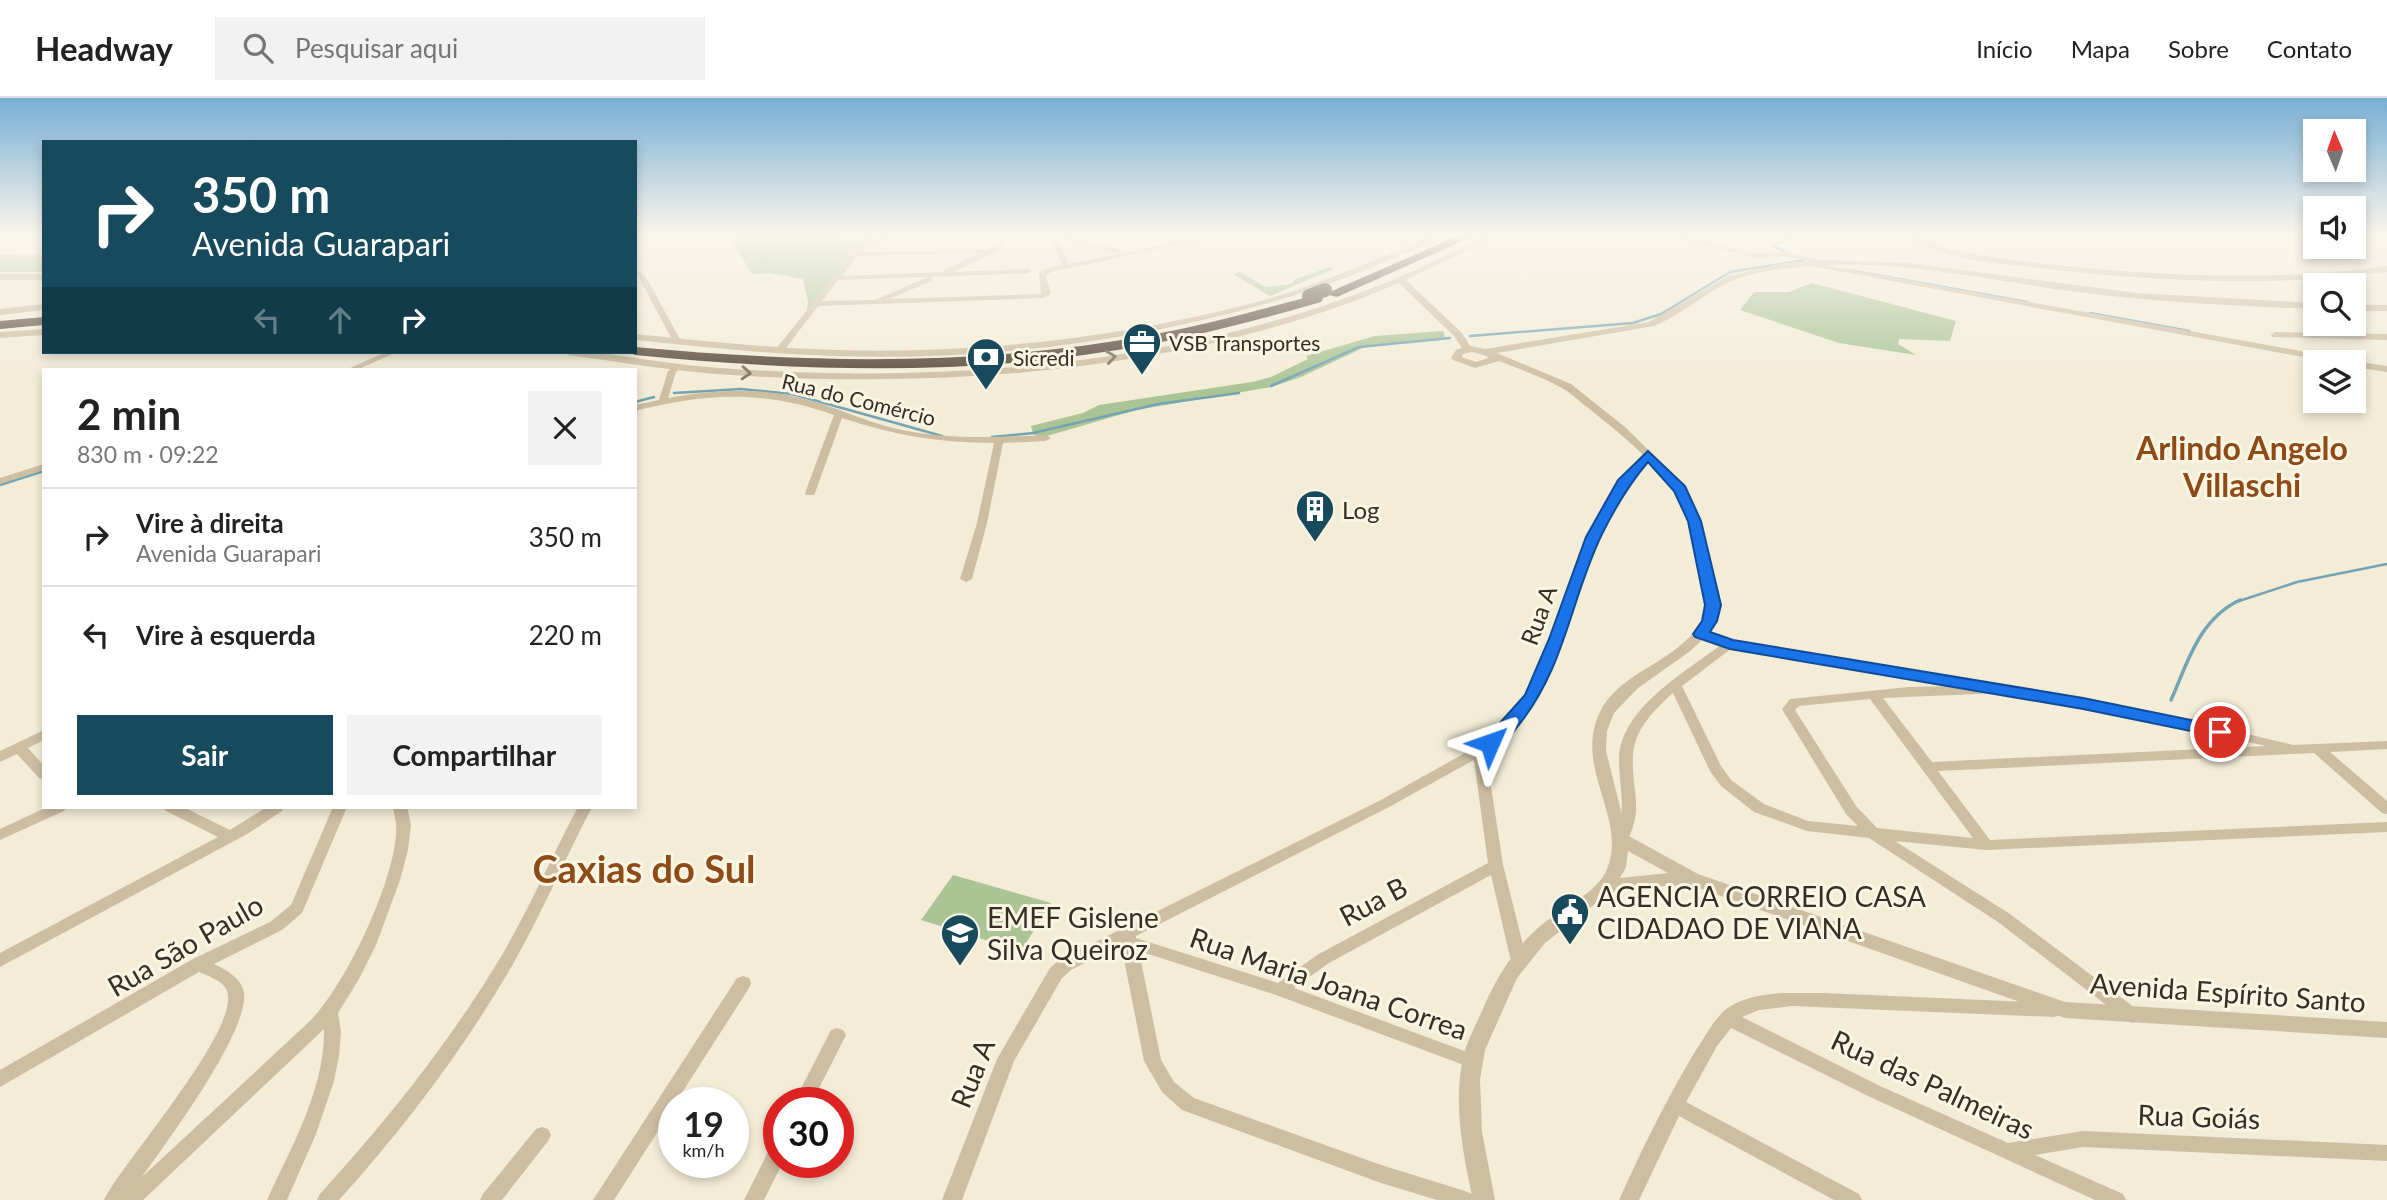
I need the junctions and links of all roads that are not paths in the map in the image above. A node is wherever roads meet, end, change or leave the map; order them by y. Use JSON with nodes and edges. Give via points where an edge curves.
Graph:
{"nodes":[{"id":1,"x":647,"y":286,"type":"edge"},
{"id":2,"x":831,"y":286,"type":"edge"},
{"id":3,"x":908,"y":286,"type":"edge"},
{"id":4,"x":1045,"y":286,"type":"edge"},
{"id":5,"x":1333,"y":286,"type":"edge"},
{"id":6,"x":1335,"y":286,"type":"edge"},
{"id":7,"x":1336,"y":286,"type":"edge"},
{"id":8,"x":1388,"y":286,"type":"edge"},
{"id":9,"x":1408,"y":286,"type":"edge"},
{"id":10,"x":1714,"y":286,"type":"edge"},
{"id":11,"x":1939,"y":286,"type":"edge"},
{"id":12,"x":2061,"y":286,"type":"edge"},
{"id":13,"x":1319,"y":293,"type":"junction"},
{"id":14,"x":1041,"y":296,"type":"joint"},
{"id":15,"x":876,"y":302,"type":"junction"},
{"id":16,"x":1344,"y":303,"type":"junction"},
{"id":17,"x":816,"y":304,"type":"junction"},
{"id":18,"x":2303,"y":305,"type":"edge"},
{"id":19,"x":42,"y":307,"type":"edge"},
{"id":20,"x":2366,"y":308,"type":"edge"},
{"id":21,"x":2385,"y":309,"type":"edge"},
{"id":22,"x":0,"y":312,"type":"edge"},
{"id":23,"x":42,"y":319,"type":"edge"},
{"id":24,"x":0,"y":323,"type":"edge"},
{"id":25,"x":42,"y":331,"type":"edge"},
{"id":26,"x":0,"y":335,"type":"edge"},
{"id":27,"x":2275,"y":335,"type":"dead end"},
{"id":28,"x":2387,"y":337,"type":"edge"},
{"id":29,"x":637,"y":343,"type":"edge"},
{"id":30,"x":637,"y":343,"type":"edge"},
{"id":31,"x":678,"y":343,"type":"junction"},
{"id":32,"x":1467,"y":349,"type":"junction"},
{"id":33,"x":779,"y":351,"type":"junction"},
{"id":34,"x":1487,"y":352,"type":"junction"},
{"id":35,"x":388,"y":354,"type":"edge"},
{"id":36,"x":584,"y":354,"type":"edge"},
{"id":37,"x":2303,"y":354,"type":"edge"},
{"id":38,"x":1485,"y":365,"type":"junction"},
{"id":39,"x":2366,"y":366,"type":"edge"},
{"id":40,"x":678,"y":367,"type":"junction"},
{"id":41,"x":354,"y":368,"type":"edge"},
{"id":42,"x":1529,"y":368,"type":"junction"},
{"id":43,"x":2387,"y":369,"type":"edge"},
{"id":44,"x":663,"y":400,"type":"junction"},
{"id":45,"x":637,"y":407,"type":"edge"},
{"id":46,"x":839,"y":414,"type":"junction"},
{"id":47,"x":1046,"y":438,"type":"dead end"},
{"id":48,"x":999,"y":440,"type":"junction"},
{"id":49,"x":1648,"y":454,"type":"junction"},
{"id":50,"x":42,"y":468,"type":"edge"},
{"id":51,"x":0,"y":481,"type":"edge"},
{"id":52,"x":810,"y":493,"type":"dead end"},
{"id":53,"x":966,"y":579,"type":"dead end"},
{"id":54,"x":1700,"y":634,"type":"junction"},
{"id":55,"x":1730,"y":644,"type":"junction"},
{"id":56,"x":1901,"y":674,"type":"junction"},
{"id":57,"x":1676,"y":687,"type":"junction"},
{"id":58,"x":2000,"y":689,"type":"junction"},
{"id":59,"x":1909,"y":691,"type":"junction"},
{"id":60,"x":1874,"y":695,"type":"junction"},
{"id":61,"x":42,"y":735,"type":"edge"},
{"id":62,"x":2387,"y":745,"type":"edge"},
{"id":63,"x":19,"y":747,"type":"junction"},
{"id":64,"x":2288,"y":747,"type":"junction"},
{"id":65,"x":2315,"y":747,"type":"junction"},
{"id":66,"x":1479,"y":751,"type":"junction"},
{"id":67,"x":0,"y":757,"type":"edge"},
{"id":68,"x":1447,"y":767,"type":"joint"},
{"id":69,"x":1930,"y":767,"type":"junction"},
{"id":70,"x":42,"y":773,"type":"edge"},
{"id":71,"x":55,"y":809,"type":"edge"},
{"id":72,"x":175,"y":809,"type":"edge"},
{"id":73,"x":274,"y":809,"type":"edge"},
{"id":74,"x":339,"y":809,"type":"edge"},
{"id":75,"x":401,"y":809,"type":"edge"},
{"id":76,"x":584,"y":809,"type":"edge"},
{"id":77,"x":2387,"y":809,"type":"edge"},
{"id":78,"x":2387,"y":827,"type":"edge"},
{"id":79,"x":1874,"y":834,"type":"junction"},
{"id":80,"x":0,"y":835,"type":"edge"},
{"id":81,"x":229,"y":836,"type":"junction"},
{"id":82,"x":1621,"y":839,"type":"junction"},
{"id":83,"x":1986,"y":845,"type":"junction"},
{"id":84,"x":1496,"y":865,"type":"junction"},
{"id":85,"x":1692,"y":879,"type":"junction"},
{"id":86,"x":1604,"y":887,"type":"junction"},
{"id":87,"x":1128,"y":937,"type":"junction"},
{"id":88,"x":1524,"y":951,"type":"junction"},
{"id":89,"x":0,"y":961,"type":"edge"},
{"id":90,"x":199,"y":964,"type":"junction"},
{"id":91,"x":743,"y":983,"type":"dead end"},
{"id":92,"x":1280,"y":990,"type":"junction"},
{"id":93,"x":2065,"y":1010,"type":"junction"},
{"id":94,"x":330,"y":1012,"type":"junction"},
{"id":95,"x":2133,"y":1016,"type":"junction"},
{"id":96,"x":1727,"y":1018,"type":"junction"},
{"id":97,"x":2387,"y":1030,"type":"edge"},
{"id":98,"x":837,"y":1035,"type":"dead end"},
{"id":99,"x":1472,"y":1061,"type":"junction"},
{"id":100,"x":0,"y":1079,"type":"edge"},
{"id":101,"x":811,"y":1087,"type":"edge"},
{"id":102,"x":1677,"y":1106,"type":"junction"},
{"id":103,"x":542,"y":1135,"type":"dead end"},
{"id":104,"x":2010,"y":1150,"type":"junction"},
{"id":105,"x":2387,"y":1153,"type":"edge"},
{"id":106,"x":765,"y":1178,"type":"edge"},
{"id":107,"x":114,"y":1200,"type":"edge"},
{"id":108,"x":129,"y":1200,"type":"edge"},
{"id":109,"x":277,"y":1200,"type":"edge"},
{"id":110,"x":327,"y":1200,"type":"edge"},
{"id":111,"x":490,"y":1200,"type":"edge"},
{"id":112,"x":603,"y":1200,"type":"edge"},
{"id":113,"x":754,"y":1200,"type":"edge"},
{"id":114,"x":952,"y":1200,"type":"edge"},
{"id":115,"x":1465,"y":1200,"type":"edge"},
{"id":116,"x":1484,"y":1200,"type":"edge"},
{"id":117,"x":1629,"y":1200,"type":"edge"},
{"id":118,"x":1852,"y":1200,"type":"edge"},
{"id":119,"x":2116,"y":1200,"type":"edge"}],
"edges":[{"from":1,"to":31,"type":"street"},
{"from":2,"to":17,"type":"street"},
{"from":3,"to":15,"type":"street"},
{"from":4,"to":14,"type":"street","via":[[1047,294]]},
{"from":5,"to":13,"type":"street"},
{"from":6,"to":13,"type":"highway"},
{"from":7,"to":13,"type":"highway"},
{"from":8,"to":16,"type":"street"},
{"from":9,"to":32,"type":"street","via":[[1459,335]]},
{"from":10,"to":34,"type":"street","via":[[1651,324]]},
{"from":11,"to":37,"type":"street"},
{"from":12,"to":18,"type":"street"},
{"from":13,"to":16,"type":"street"},
{"from":13,"to":29,"type":"highway","via":[[1156,335],[1002,354],[831,360],[731,356]]},
{"from":13,"to":33,"type":"street","via":[[1113,335],[898,353]]},
{"from":14,"to":15,"type":"street"},
{"from":15,"to":17,"type":"street"},
{"from":40,"to":16,"type":"street","one_way":true,"via":[[825,376],[1062,364],[1192,343]]},
{"from":17,"to":33,"type":"street"},
{"from":19,"to":22,"type":"street"},
{"from":20,"to":21,"type":"street"},
{"from":23,"to":24,"type":"highway"},
{"from":25,"to":26,"type":"street"},
{"from":27,"to":28,"type":"street"},
{"from":30,"to":31,"type":"street"},
{"from":31,"to":33,"type":"street"},
{"from":32,"to":34,"type":"street"},
{"from":32,"to":38,"type":"street","via":[[1456,353],[1457,360]]},
{"from":34,"to":38,"type":"street","via":[[1494,358]]},
{"from":34,"to":42,"type":"street"},
{"from":35,"to":41,"type":"street"},
{"from":36,"to":40,"type":"street"},
{"from":38,"to":42,"type":"street"},
{"from":39,"to":43,"type":"street"},
{"from":40,"to":44,"type":"street","via":[[671,371]]},
{"from":42,"to":49,"type":"street","via":[[1567,386]]},
{"from":44,"to":45,"type":"street","name":"Rua do Comércio"},
{"from":44,"to":46,"type":"street","name":"Rua do Comércio","via":[[763,394]]},
{"from":46,"to":48,"type":"street","name":"Rua do Comércio","via":[[923,436]]},
{"from":46,"to":52,"type":"street"},
{"from":47,"to":48,"type":"street","name":"Rua do Comércio"},
{"from":48,"to":53,"type":"street"},
{"from":49,"to":54,"type":"street","via":[[1681,489],[1695,521],[1713,605]]},
{"from":49,"to":66,"type":"street","name":"Rua A","via":[[1623,483],[1593,537],[1532,697],[1502,734]]},
{"from":50,"to":51,"type":"street"},
{"from":54,"to":55,"type":"street"},
{"from":54,"to":82,"type":"street","via":[[1634,685],[1606,714],[1599,754]]},
{"from":55,"to":56,"type":"street"},
{"from":55,"to":57,"type":"street"},
{"from":56,"to":58,"type":"street"},
{"from":56,"to":59,"type":"street"},
{"from":57,"to":79,"type":"street","via":[[1715,768],[1742,797],[1807,826]]},
{"from":57,"to":82,"type":"street","via":[[1643,712],[1633,729],[1626,754],[1632,811]]},
{"from":58,"to":59,"type":"street"},
{"from":58,"to":64,"type":"street"},
{"from":59,"to":60,"type":"street"},
{"from":60,"to":69,"type":"street"},
{"from":60,"to":79,"type":"street","via":[[1794,702],[1787,709],[1851,810]]},
{"from":61,"to":63,"type":"street"},
{"from":62,"to":65,"type":"street"},
{"from":63,"to":67,"type":"street"},
{"from":63,"to":70,"type":"street"},
{"from":64,"to":65,"type":"street"},
{"from":64,"to":69,"type":"street"},
{"from":65,"to":77,"type":"street"},
{"from":66,"to":68,"type":"street","name":"Rua A"},
{"from":66,"to":84,"type":"street"},
{"from":68,"to":87,"type":"street"},
{"from":69,"to":83,"type":"street"},
{"from":71,"to":80,"type":"street"},
{"from":72,"to":81,"type":"street"},
{"from":73,"to":81,"type":"street"},
{"from":74,"to":90,"type":"street","name":"Rua São Paulo","via":[[297,909],[276,926]]},
{"from":75,"to":94,"type":"street","via":[[403,845],[391,888]]},
{"from":76,"to":110,"type":"street","via":[[507,960],[460,1035],[390,1132]]},
{"from":78,"to":83,"type":"street"},
{"from":79,"to":83,"type":"street"},
{"from":79,"to":95,"type":"street","via":[[2004,918]]},
{"from":81,"to":89,"type":"street"},
{"from":82,"to":85,"type":"street","name":"Avenida Espírito Santo"},
{"from":82,"to":86,"type":"street","via":[[1616,869]]},
{"from":84,"to":88,"type":"street"},
{"from":84,"to":92,"type":"street","name":"Rua B","via":[[1322,959]]},
{"from":85,"to":86,"type":"street","name":"Avenida Espírito Santo","via":[[1642,880]]},
{"from":85,"to":93,"type":"street","name":"Avenida Espírito Santo"},
{"from":86,"to":88,"type":"street"},
{"from":87,"to":92,"type":"street","name":"Rua Maria Joana Correa"},
{"from":87,"to":114,"type":"street","name":"Rua A","via":[[1073,960],[1056,973],[1006,1059]]},
{"from":87,"to":115,"type":"street","via":[[1153,1061],[1168,1087],[1188,1104]]},
{"from":88,"to":99,"type":"street","via":[[1500,989]]},
{"from":90,"to":100,"type":"street","name":"Rua São Paulo"},
{"from":90,"to":107,"type":"street","via":[[236,990],[234,1011],[211,1060]]},
{"from":91,"to":112,"type":"street"},
{"from":92,"to":99,"type":"street","name":"Rua Maria Joana Correa"},
{"from":93,"to":95,"type":"street","name":"Avenida Espírito Santo"},
{"from":93,"to":96,"type":"street","name":"Avenida Espírito Santo","via":[[1788,1000],[1753,1005]]},
{"from":94,"to":108,"type":"street"},
{"from":94,"to":109,"type":"street","via":[[334,1028],[331,1059],[308,1130]]},
{"from":95,"to":97,"type":"street","name":"Avenida Espírito Santo"},
{"from":96,"to":102,"type":"street","via":[[1699,1059]]},
{"from":96,"to":104,"type":"street","name":"Rua das Palmeiras","via":[[1874,1091]]},
{"from":98,"to":101,"type":"street"},
{"from":99,"to":116,"type":"street","via":[[1472,1125]]},
{"from":102,"to":117,"type":"street"},
{"from":102,"to":118,"type":"street"},
{"from":103,"to":111,"type":"street"},
{"from":104,"to":105,"type":"street","name":"Rua Goiás","via":[[2082,1139]]},
{"from":104,"to":119,"type":"street","name":"Rua das Palmeiras"},
{"from":106,"to":113,"type":"street"}]}
